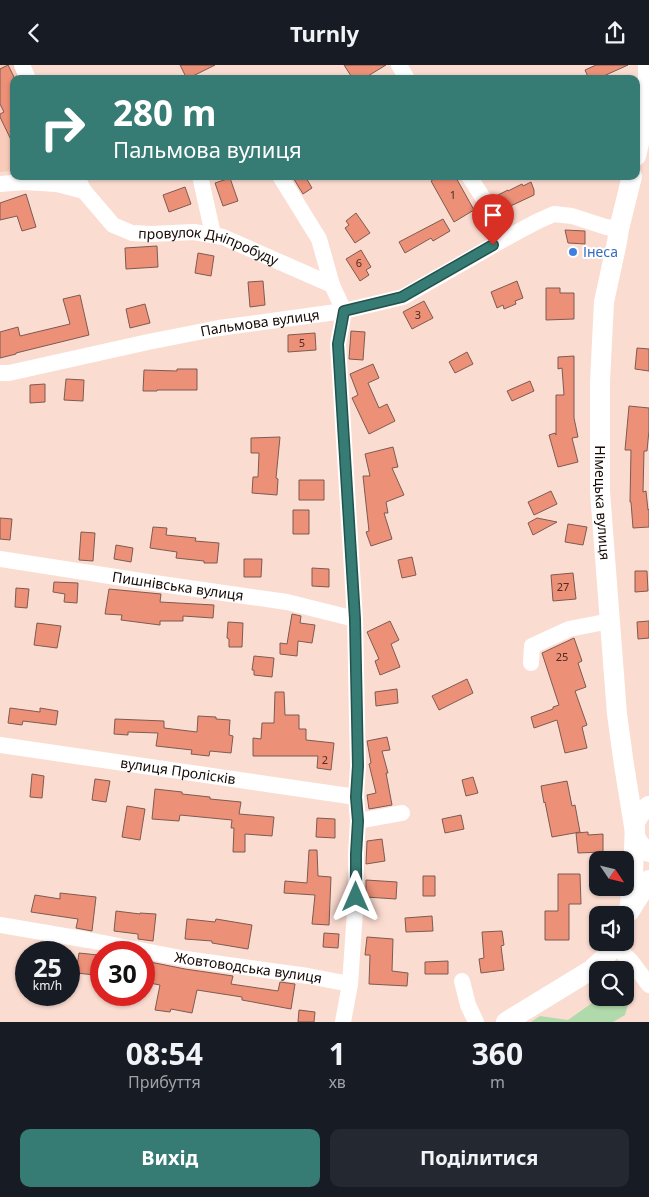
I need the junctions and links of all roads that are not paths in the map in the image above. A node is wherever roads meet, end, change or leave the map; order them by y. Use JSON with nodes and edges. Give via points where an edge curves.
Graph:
{"nodes":[{"id":1,"x":648,"y":65,"type":"edge"},
{"id":2,"x":640,"y":142,"type":"edge"},
{"id":3,"x":78,"y":180,"type":"edge"},
{"id":4,"x":201,"y":180,"type":"edge"},
{"id":5,"x":282,"y":180,"type":"edge"},
{"id":6,"x":472,"y":180,"type":"edge"},
{"id":7,"x":631,"y":180,"type":"edge"},
{"id":8,"x":0,"y":185,"type":"edge"},
{"id":9,"x":84,"y":191,"type":"junction"},
{"id":10,"x":619,"y":229,"type":"junction"},
{"id":11,"x":213,"y":234,"type":"junction"},
{"id":12,"x":508,"y":237,"type":"junction"},
{"id":13,"x":332,"y":285,"type":"junction"},
{"id":14,"x":344,"y":311,"type":"junction"},
{"id":15,"x":0,"y":373,"type":"edge"},
{"id":16,"x":0,"y":559,"type":"edge"},
{"id":17,"x":355,"y":619,"type":"junction"},
{"id":18,"x":610,"y":621,"type":"junction"},
{"id":19,"x":531,"y":663,"type":"dead end"},
{"id":20,"x":0,"y":745,"type":"edge"},
{"id":21,"x":627,"y":785,"type":"junction"},
{"id":22,"x":356,"y":797,"type":"junction"},
{"id":23,"x":649,"y":799,"type":"edge"},
{"id":24,"x":649,"y":805,"type":"edge"},
{"id":25,"x":402,"y":813,"type":"dead end"},
{"id":26,"x":358,"y":821,"type":"junction"},
{"id":27,"x":634,"y":830,"type":"junction"},
{"id":28,"x":649,"y":852,"type":"edge"},
{"id":29,"x":649,"y":880,"type":"edge"},
{"id":30,"x":629,"y":906,"type":"edge"},
{"id":31,"x":634,"y":906,"type":"edge"},
{"id":32,"x":0,"y":925,"type":"edge"},
{"id":33,"x":610,"y":951,"type":"edge"},
{"id":34,"x":622,"y":951,"type":"edge"},
{"id":35,"x":462,"y":981,"type":"dead end"},
{"id":36,"x":350,"y":984,"type":"junction"},
{"id":37,"x":649,"y":985,"type":"edge"},
{"id":38,"x":343,"y":1022,"type":"edge"},
{"id":39,"x":476,"y":1022,"type":"edge"},
{"id":40,"x":506,"y":1022,"type":"edge"}],
"edges":[{"from":1,"to":2,"type":"main road","via":[[648,92]]},
{"from":3,"to":9,"type":"street","name":"провулок Дніпробуду"},
{"from":4,"to":11,"type":"street"},
{"from":5,"to":13,"type":"street","via":[[319,239]]},
{"from":6,"to":12,"type":"street"},
{"from":7,"to":10,"type":"main road","name":"Німецька вулиця"},
{"from":8,"to":9,"type":"street","via":[[24,182],[57,184]]},
{"from":9,"to":11,"type":"street","name":"провулок Дніпробуду","via":[[113,225],[132,233]]},
{"from":10,"to":12,"type":"street","name":"Пальмова вулиця","via":[[554,214]]},
{"from":10,"to":18,"type":"main road","name":"Німецька вулиця","via":[[604,302],[600,381],[600,492]]},
{"from":11,"to":13,"type":"street","name":"провулок Дніпробуду"},
{"from":12,"to":14,"type":"street","name":"Пальмова вулиця","via":[[402,297]]},
{"from":13,"to":14,"type":"street"},
{"from":14,"to":15,"type":"street","name":"Пальмова вулиця","via":[[219,328]]},
{"from":14,"to":17,"type":"street","via":[[338,344]]},
{"from":16,"to":17,"type":"street","name":"Пишнівська вулиця","via":[[287,602]]},
{"from":17,"to":22,"type":"street"},
{"from":18,"to":19,"type":"street","via":[[569,629],[532,647]]},
{"from":18,"to":21,"type":"main road","name":"Німецька вулиця","via":[[617,714]]},
{"from":20,"to":22,"type":"street","name":"вулиця Пролісків"},
{"from":21,"to":23,"type":"main road"},
{"from":21,"to":27,"type":"main road","name":"Німецька вулиця"},
{"from":22,"to":26,"type":"street"},
{"from":24,"to":27,"type":"main road","via":[[637,816]]},
{"from":25,"to":26,"type":"street"},
{"from":26,"to":36,"type":"street"},
{"from":27,"to":28,"type":"main road","via":[[636,839]]},
{"from":27,"to":30,"type":"main road"},
{"from":29,"to":31,"type":"main road"},
{"from":32,"to":36,"type":"street","name":"Жовтоводська вулиця","via":[[186,959]]},
{"from":33,"to":40,"type":"main road","via":[[591,970]]},
{"from":34,"to":37,"type":"street"},
{"from":35,"to":39,"type":"street"},
{"from":36,"to":38,"type":"street"}]}
